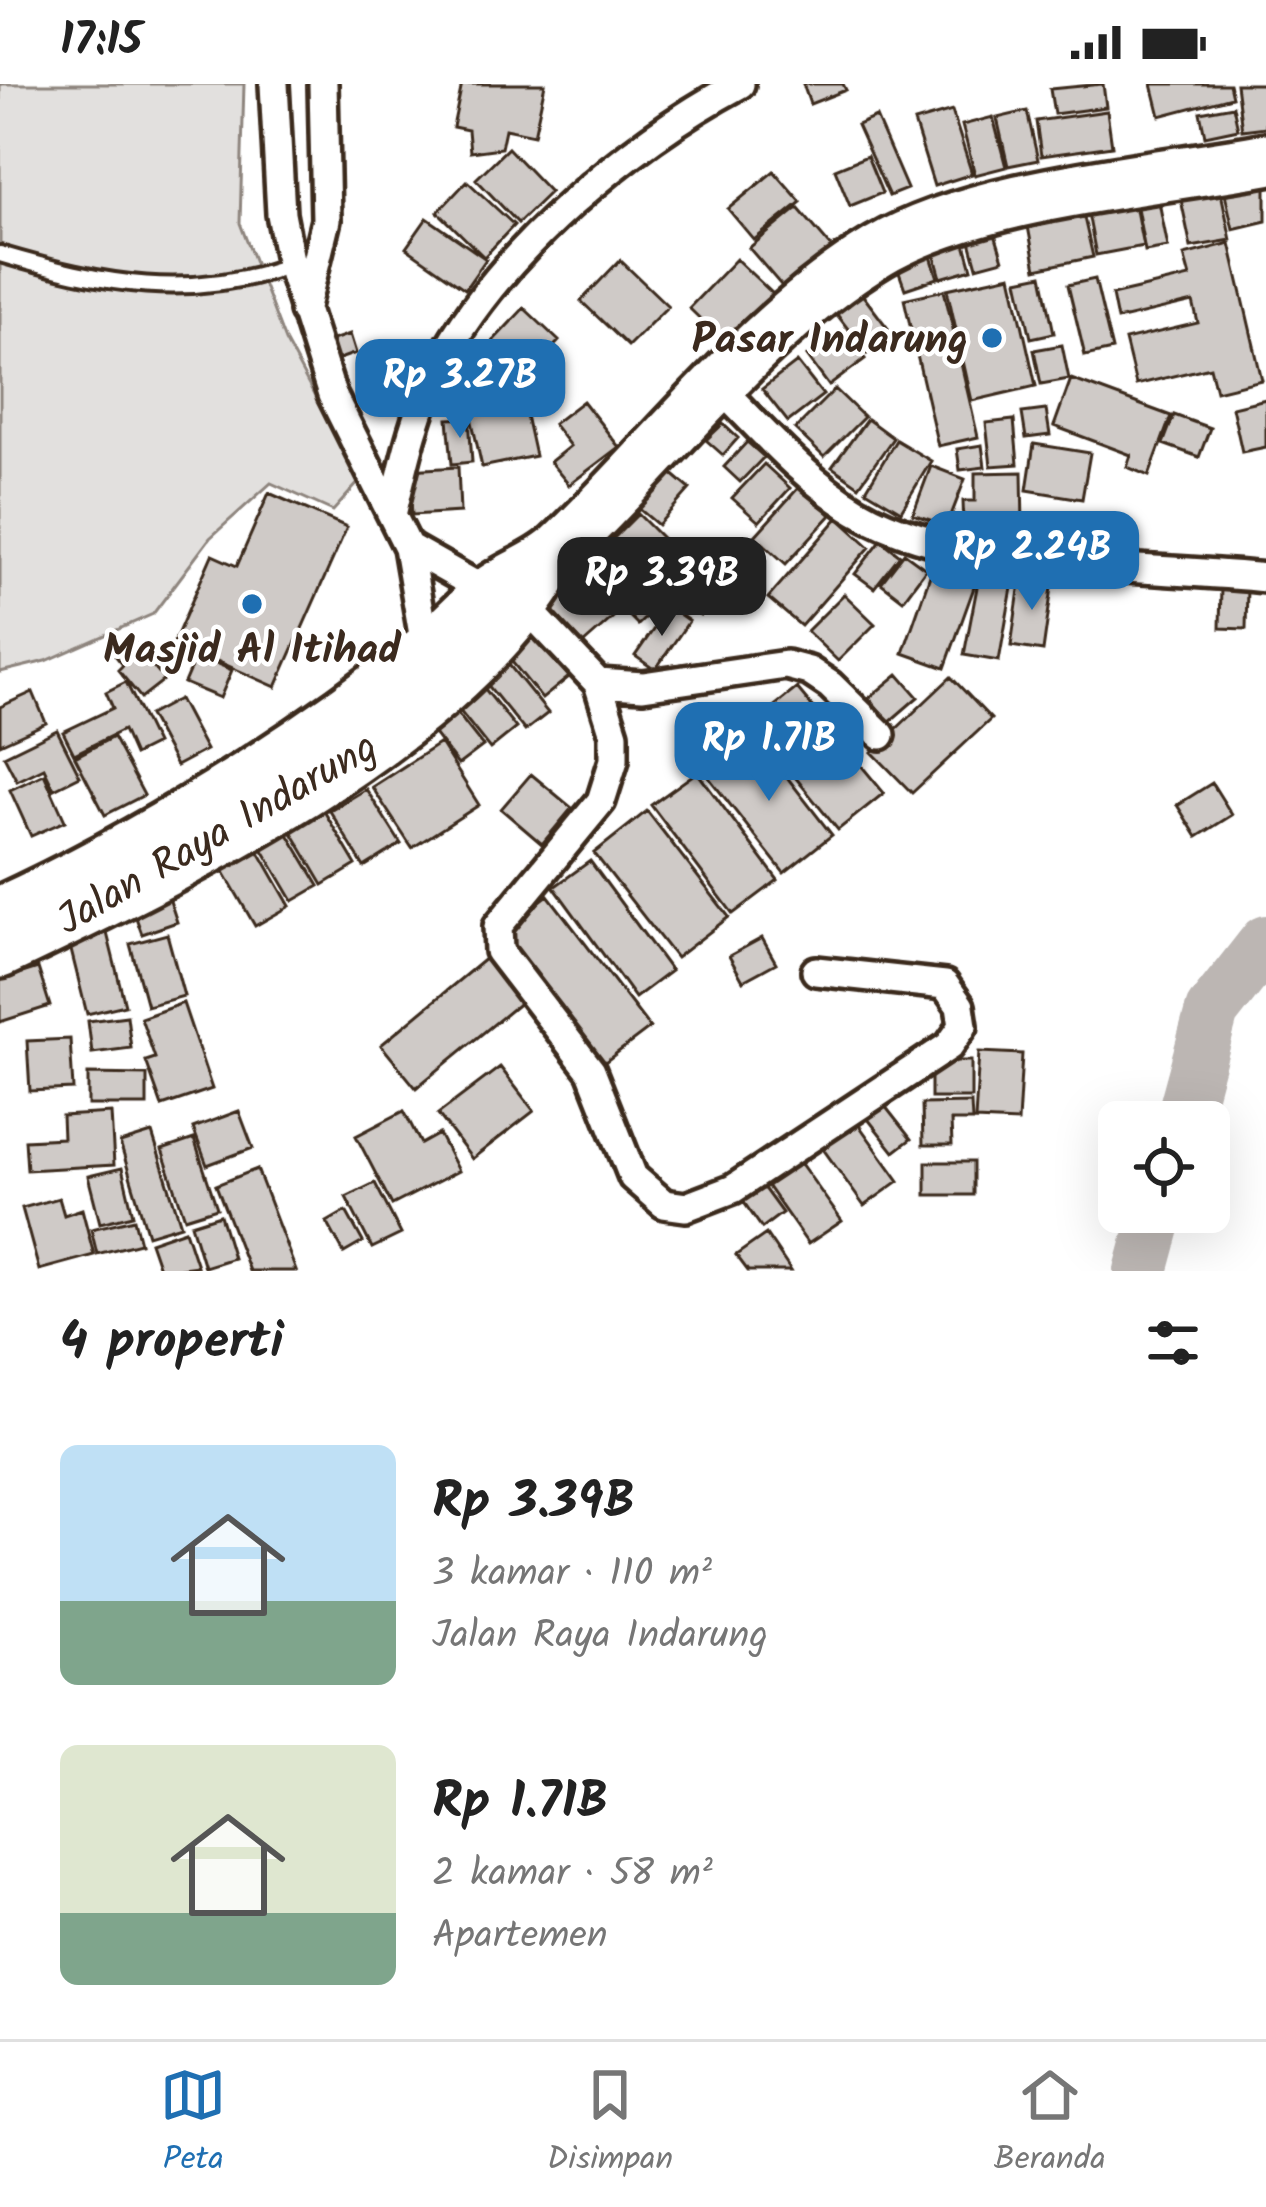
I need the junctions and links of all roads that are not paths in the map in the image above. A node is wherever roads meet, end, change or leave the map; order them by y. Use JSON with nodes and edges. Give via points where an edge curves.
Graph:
{"nodes":[{"id":1,"x":274,"y":84,"type":"edge"},
{"id":2,"x":323,"y":84,"type":"edge"},
{"id":3,"x":740,"y":84,"type":"edge"},
{"id":4,"x":1266,"y":159,"type":"edge"},
{"id":5,"x":322,"y":252,"type":"junction"},
{"id":6,"x":0,"y":254,"type":"edge"},
{"id":7,"x":290,"y":265,"type":"junction"},
{"id":8,"x":304,"y":313,"type":"junction"},
{"id":9,"x":720,"y":388,"type":"junction"},
{"id":10,"x":392,"y":514,"type":"junction"},
{"id":11,"x":408,"y":547,"type":"junction"},
{"id":12,"x":1266,"y":578,"type":"edge"},
{"id":13,"x":507,"y":600,"type":"junction"},
{"id":14,"x":430,"y":672,"type":"junction"},
{"id":15,"x":598,"y":683,"type":"junction"},
{"id":16,"x":881,"y":735,"type":"dead end"},
{"id":17,"x":0,"y":913,"type":"edge"},
{"id":18,"x":0,"y":952,"type":"edge"},
{"id":19,"x":816,"y":971,"type":"dead end"}],
"edges":[{"from":1,"to":7,"type":"street"},
{"from":2,"to":5,"type":"street"},
{"from":3,"to":10,"type":"street","via":[[627,158],[482,300],[421,405]]},
{"from":4,"to":9,"type":"highway","name":"Jalan Raya Indarung","via":[[1018,204],[917,234],[842,276]]},
{"from":5,"to":7,"type":"lane"},
{"from":5,"to":8,"type":"street"},
{"from":6,"to":7,"type":"lane","via":[[146,288],[212,286]]},
{"from":7,"to":8,"type":"street"},
{"from":8,"to":10,"type":"street","via":[[332,395]]},
{"from":9,"to":12,"type":"street","via":[[823,489],[895,528],[975,551]]},
{"from":9,"to":13,"type":"highway","name":"Jalan Raya Indarung"},
{"from":10,"to":11,"type":"street"},
{"from":11,"to":13,"type":"street"},
{"from":11,"to":14,"type":"street"},
{"from":13,"to":14,"type":"highway","name":"Jalan Raya Indarung"},
{"from":13,"to":15,"type":"street"},
{"from":14,"to":17,"type":"highway","name":"Jalan Raya Indarung","via":[[137,844]]},
{"from":14,"to":18,"type":"highway","name":"Jalan Raya Indarung","via":[[391,732],[320,779]]},
{"from":15,"to":16,"type":"street","via":[[643,686],[785,665],[830,685]]},
{"from":15,"to":19,"type":"street","via":[[614,734],[609,783],[587,823],[497,926],[496,938],[591,1071],[621,1154],[649,1196],[686,1207],[733,1189],[949,1046],[963,1026],[945,985]]}]}
